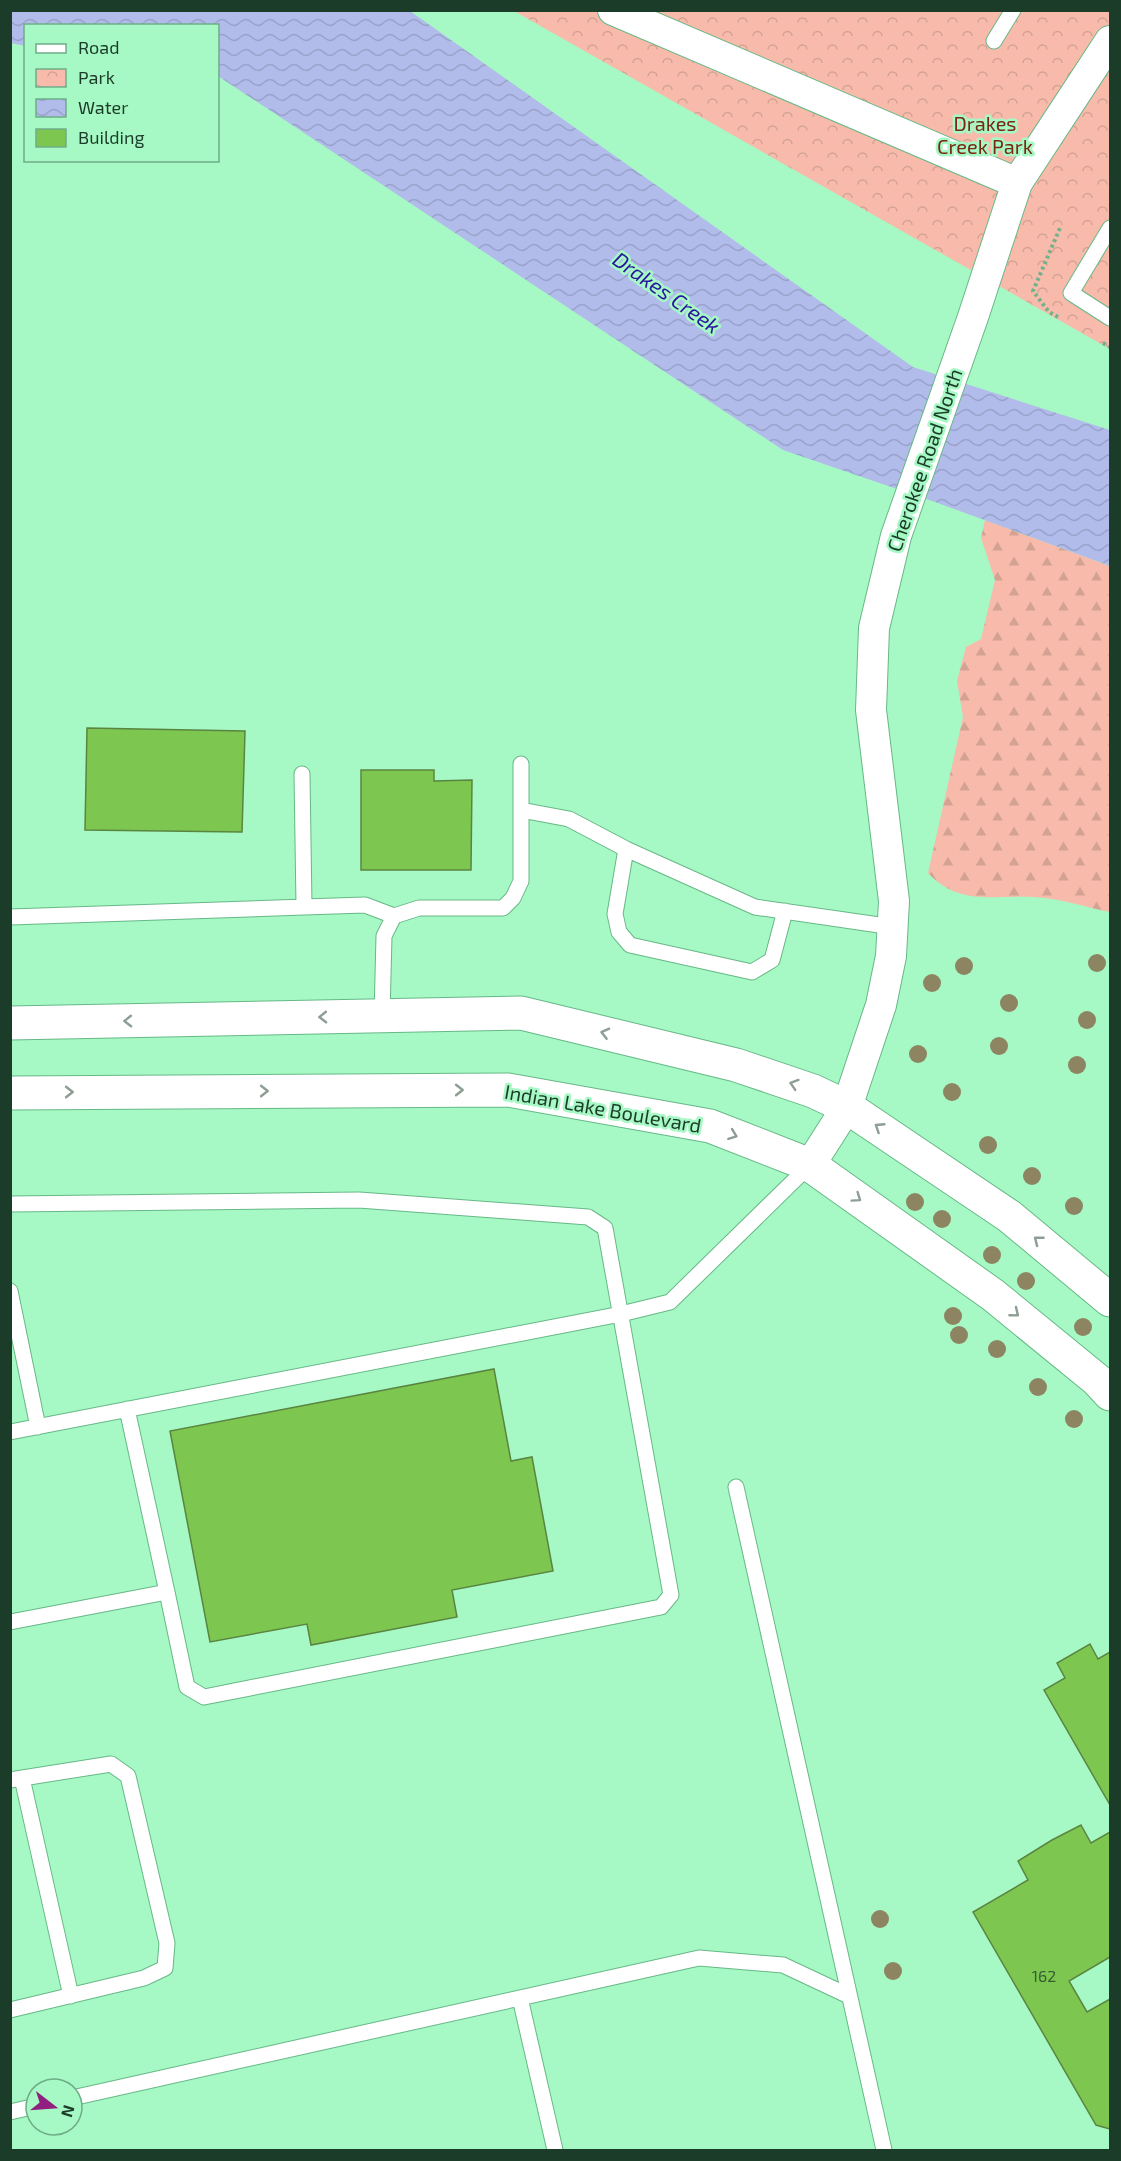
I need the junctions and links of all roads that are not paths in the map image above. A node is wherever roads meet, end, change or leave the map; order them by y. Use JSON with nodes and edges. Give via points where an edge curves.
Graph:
{"nodes":[{"id":1,"x":613,"y":10,"type":"edge"},
{"id":2,"x":1013,"y":10,"type":"edge"},
{"id":3,"x":994,"y":41,"type":"dead end"},
{"id":4,"x":1110,"y":41,"type":"edge"},
{"id":5,"x":1017,"y":183,"type":"junction"},
{"id":6,"x":1110,"y":228,"type":"edge"},
{"id":7,"x":1110,"y":318,"type":"edge"},
{"id":8,"x":521,"y":764,"type":"dead end"},
{"id":9,"x":302,"y":774,"type":"dead end"},
{"id":10,"x":521,"y":810,"type":"junction"},
{"id":11,"x":626,"y":849,"type":"junction"},
{"id":12,"x":304,"y":907,"type":"junction"},
{"id":13,"x":785,"y":911,"type":"junction"},
{"id":14,"x":394,"y":916,"type":"junction"},
{"id":15,"x":10,"y":917,"type":"edge"},
{"id":16,"x":893,"y":927,"type":"junction"},
{"id":17,"x":382,"y":1016,"type":"junction"},
{"id":18,"x":10,"y":1023,"type":"edge"},
{"id":19,"x":10,"y":1093,"type":"edge"},
{"id":20,"x":847,"y":1107,"type":"junction"},
{"id":21,"x":810,"y":1165,"type":"junction"},
{"id":22,"x":10,"y":1204,"type":"edge"},
{"id":23,"x":10,"y":1291,"type":"edge"},
{"id":24,"x":1110,"y":1300,"type":"edge"},
{"id":25,"x":621,"y":1314,"type":"junction"},
{"id":26,"x":1110,"y":1394,"type":"edge"},
{"id":27,"x":127,"y":1409,"type":"junction"},
{"id":28,"x":38,"y":1426,"type":"junction"},
{"id":29,"x":10,"y":1432,"type":"edge"},
{"id":30,"x":736,"y":1487,"type":"dead end"},
{"id":31,"x":167,"y":1593,"type":"junction"},
{"id":32,"x":10,"y":1622,"type":"edge"},
{"id":33,"x":16,"y":1779,"type":"edge"},
{"id":34,"x":71,"y":1996,"type":"junction"},
{"id":35,"x":849,"y":1996,"type":"junction"},
{"id":36,"x":520,"y":1998,"type":"junction"},
{"id":37,"x":10,"y":2010,"type":"edge"},
{"id":38,"x":84,"y":2095,"type":"edge"},
{"id":39,"x":555,"y":2151,"type":"edge"},
{"id":40,"x":884,"y":2151,"type":"edge"}],
"edges":[{"from":1,"to":5,"type":"street"},
{"from":2,"to":3,"type":"lane"},
{"from":4,"to":5,"type":"street","name":"Cherokee Road North"},
{"from":5,"to":16,"type":"street","name":"Cherokee Road North","via":[[896,536],[874,628],[871,710],[893,890]]},
{"from":6,"to":7,"type":"lane","via":[[1071,293]]},
{"from":8,"to":10,"type":"lane"},
{"from":9,"to":12,"type":"lane"},
{"from":10,"to":11,"type":"lane","via":[[569,819]]},
{"from":10,"to":14,"type":"lane","via":[[522,881],[503,908],[419,909]]},
{"from":11,"to":13,"type":"lane","via":[[754,907]]},
{"from":11,"to":13,"type":"lane","via":[[615,914],[619,932],[630,945],[752,972],[772,960]]},
{"from":12,"to":14,"type":"lane","via":[[365,905]]},
{"from":12,"to":15,"type":"lane"},
{"from":13,"to":16,"type":"lane"},
{"from":14,"to":17,"type":"lane","via":[[384,936]]},
{"from":16,"to":20,"type":"street","name":"Cherokee Road North","via":[[881,1005]]},
{"from":17,"to":18,"type":"main road","one_way":true},
{"from":20,"to":17,"type":"main road","one_way":true,"via":[[813,1090],[736,1065],[521,1013]]},
{"from":19,"to":21,"type":"main road","name":"Indian Lake Boulevard","one_way":true,"via":[[508,1090],[710,1126]]},
{"from":20,"to":21,"type":"street","name":"Cherokee Road North"},
{"from":24,"to":20,"type":"main road","one_way":true,"via":[[1009,1216]]},
{"from":21,"to":25,"type":"lane","via":[[670,1302]]},
{"from":21,"to":26,"type":"main road","name":"Indian Lake Boulevard","one_way":true,"via":[[993,1295]]},
{"from":22,"to":25,"type":"lane","via":[[359,1200],[588,1217],[605,1228]]},
{"from":23,"to":28,"type":"lane"},
{"from":25,"to":27,"type":"lane"},
{"from":25,"to":31,"type":"lane","via":[[671,1595],[661,1606],[204,1697],[187,1687]]},
{"from":27,"to":28,"type":"lane"},
{"from":27,"to":31,"type":"lane"},
{"from":28,"to":29,"type":"lane"},
{"from":30,"to":35,"type":"lane"},
{"from":31,"to":32,"type":"lane"},
{"from":33,"to":34,"type":"lane"},
{"from":33,"to":34,"type":"lane","via":[[111,1764],[128,1776],[167,1943],[165,1968],[144,1978]]},
{"from":34,"to":37,"type":"lane"},
{"from":35,"to":36,"type":"lane","via":[[783,1965],[699,1958]]},
{"from":35,"to":40,"type":"lane"},
{"from":36,"to":38,"type":"lane"},
{"from":36,"to":39,"type":"lane"}]}
